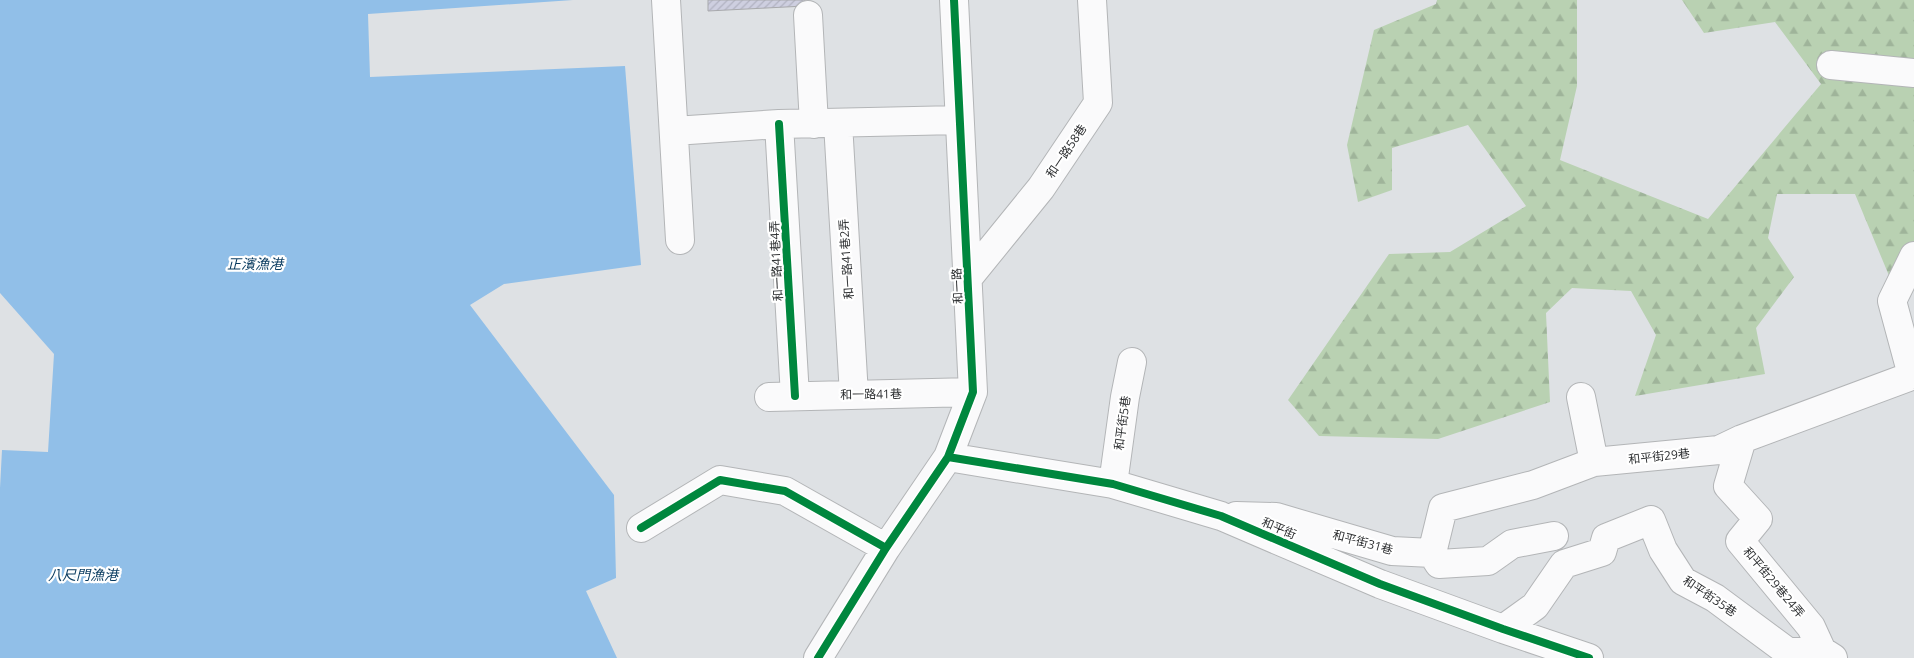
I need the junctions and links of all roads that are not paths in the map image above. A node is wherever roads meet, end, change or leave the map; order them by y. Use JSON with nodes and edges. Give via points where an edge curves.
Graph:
{"nodes":[{"id":1,"x":666,"y":0,"type":"edge"},
{"id":2,"x":954,"y":0,"type":"edge"},
{"id":3,"x":1092,"y":0,"type":"edge"},
{"id":4,"x":808,"y":15,"type":"dead end"},
{"id":5,"x":1831,"y":65,"type":"dead end"},
{"id":6,"x":1914,"y":73,"type":"edge"},
{"id":7,"x":959,"y":120,"type":"junction"},
{"id":8,"x":826,"y":123,"type":"junction"},
{"id":9,"x":779,"y":124,"type":"junction"},
{"id":10,"x":674,"y":131,"type":"junction"},
{"id":11,"x":680,"y":240,"type":"dead end"},
{"id":12,"x":1914,"y":256,"type":"edge"},
{"id":13,"x":968,"y":278,"type":"junction"},
{"id":14,"x":1132,"y":362,"type":"dead end"},
{"id":15,"x":1913,"y":375,"type":"edge"},
{"id":16,"x":973,"y":392,"type":"junction"},
{"id":17,"x":854,"y":395,"type":"junction"},
{"id":18,"x":782,"y":397,"type":"joint"},
{"id":19,"x":1581,"y":397,"type":"dead end"},
{"id":20,"x":1742,"y":439,"type":"junction"},
{"id":21,"x":948,"y":458,"type":"junction"},
{"id":22,"x":1594,"y":462,"type":"junction"},
{"id":23,"x":1113,"y":484,"type":"junction"},
{"id":24,"x":1221,"y":516,"type":"junction"},
{"id":25,"x":641,"y":528,"type":"dead end"},
{"id":26,"x":1554,"y":536,"type":"dead end"},
{"id":27,"x":886,"y":548,"type":"junction"},
{"id":28,"x":1432,"y":553,"type":"junction"},
{"id":29,"x":1504,"y":630,"type":"junction"},
{"id":30,"x":1827,"y":655,"type":"edge"},
{"id":31,"x":818,"y":658,"type":"edge"},
{"id":32,"x":1589,"y":658,"type":"edge"}],
"edges":[{"from":1,"to":10,"type":"street"},
{"from":2,"to":7,"type":"street","name":"和一路"},
{"from":3,"to":13,"type":"street","name":"和一路58巷","via":[[1098,103],[1041,188]]},
{"from":4,"to":8,"type":"street","name":"和一路41巷2弄"},
{"from":5,"to":6,"type":"street"},
{"from":7,"to":8,"type":"street"},
{"from":7,"to":13,"type":"street","name":"和一路"},
{"from":8,"to":9,"type":"street"},
{"from":8,"to":17,"type":"street","name":"和一路41巷2弄"},
{"from":9,"to":10,"type":"street"},
{"from":9,"to":18,"type":"street","name":"和一路41巷4弄"},
{"from":10,"to":11,"type":"street"},
{"from":12,"to":15,"type":"street","via":[[1892,301]]},
{"from":13,"to":16,"type":"street","name":"和一路"},
{"from":14,"to":23,"type":"street","name":"和平街5巷"},
{"from":15,"to":20,"type":"street","name":"和平街29巷"},
{"from":16,"to":17,"type":"street","name":"和一路41巷"},
{"from":16,"to":21,"type":"street","name":"和一路"},
{"from":17,"to":18,"type":"street","name":"和一路41巷"},
{"from":19,"to":22,"type":"street"},
{"from":20,"to":22,"type":"street","name":"和平街29巷","via":[[1719,450]]},
{"from":20,"to":30,"type":"street","name":"和平街29巷24弄","via":[[1728,486],[1758,520],[1740,541],[1811,627]]},
{"from":21,"to":23,"type":"street","name":"和平街"},
{"from":21,"to":27,"type":"street","name":"和一路"},
{"from":22,"to":28,"type":"street","name":"和平街29巷","via":[[1533,484],[1443,508]]},
{"from":23,"to":24,"type":"street","name":"和平街"},
{"from":24,"to":28,"type":"street","name":"和平街31巷","via":[[1276,518],[1392,551]]},
{"from":24,"to":29,"type":"street","name":"和平街","via":[[1380,584]]},
{"from":25,"to":27,"type":"street","via":[[720,480],[785,491]]},
{"from":26,"to":28,"type":"street","name":"和平街31巷","via":[[1512,544],[1488,561],[1439,564]]},
{"from":27,"to":31,"type":"street","name":"和一路"},
{"from":29,"to":30,"type":"street","name":"和平街35巷","via":[[1535,606],[1564,564],[1602,552],[1606,538],[1651,520],[1663,550],[1683,581],[1715,598],[1788,652]]},
{"from":29,"to":32,"type":"street","name":"和平街"}]}
